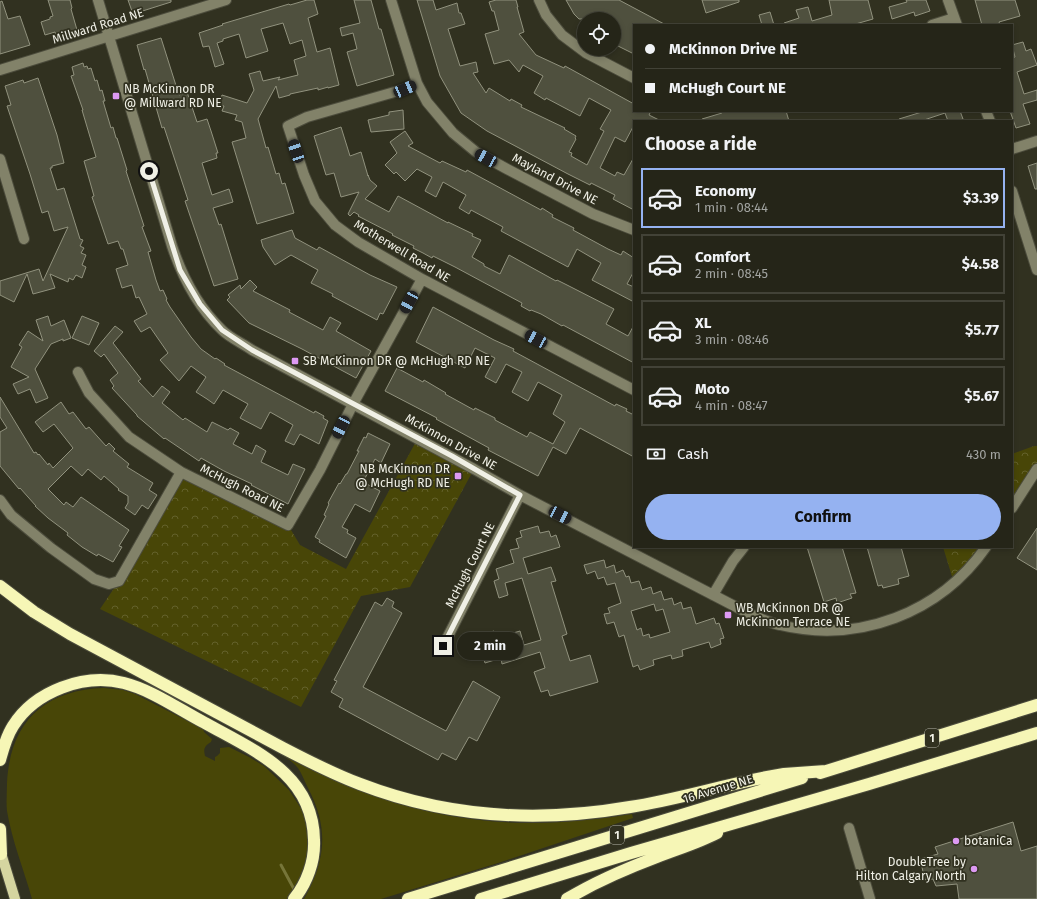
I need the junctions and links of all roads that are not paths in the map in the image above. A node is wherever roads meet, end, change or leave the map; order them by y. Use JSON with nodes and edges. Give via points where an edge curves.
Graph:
{"nodes":[{"id":1,"x":98,"y":0,"type":"edge"},
{"id":2,"x":226,"y":0,"type":"edge"},
{"id":3,"x":391,"y":0,"type":"edge"},
{"id":4,"x":539,"y":0,"type":"edge"},
{"id":5,"x":948,"y":0,"type":"edge"},
{"id":6,"x":955,"y":21,"type":"edge"},
{"id":7,"x":938,"y":24,"type":"edge"},
{"id":8,"x":109,"y":36,"type":"junction"},
{"id":9,"x":0,"y":70,"type":"edge"},
{"id":10,"x":633,"y":77,"type":"edge"},
{"id":11,"x":417,"y":83,"type":"junction"},
{"id":12,"x":1037,"y":141,"type":"edge"},
{"id":13,"x":1013,"y":149,"type":"edge"},
{"id":14,"x":0,"y":159,"type":"edge"},
{"id":15,"x":1013,"y":194,"type":"edge"},
{"id":16,"x":633,"y":230,"type":"edge"},
{"id":17,"x":24,"y":239,"type":"dead end"},
{"id":18,"x":1037,"y":270,"type":"edge"},
{"id":19,"x":422,"y":280,"type":"junction"},
{"id":20,"x":78,"y":372,"type":"dead end"},
{"id":21,"x":633,"y":389,"type":"edge"},
{"id":22,"x":353,"y":404,"type":"junction"},
{"id":23,"x":1037,"y":469,"type":"edge"},
{"id":24,"x":181,"y":472,"type":"junction"},
{"id":25,"x":520,"y":495,"type":"junction"},
{"id":26,"x":0,"y":500,"type":"edge"},
{"id":27,"x":1013,"y":506,"type":"edge"},
{"id":28,"x":743,"y":548,"type":"edge"},
{"id":29,"x":985,"y":548,"type":"edge"},
{"id":30,"x":0,"y":586,"type":"edge"},
{"id":31,"x":713,"y":595,"type":"junction"},
{"id":32,"x":443,"y":646,"type":"dead end"},
{"id":33,"x":1037,"y":705,"type":"edge"},
{"id":34,"x":1037,"y":733,"type":"edge"},
{"id":35,"x":0,"y":760,"type":"edge"},
{"id":36,"x":826,"y":771,"type":"junction"},
{"id":37,"x":746,"y":819,"type":"junction"},
{"id":38,"x":0,"y":828,"type":"edge"},
{"id":39,"x":849,"y":828,"type":"dead end"},
{"id":40,"x":1,"y":852,"type":"edge"},
{"id":41,"x":15,"y":899,"type":"edge"},
{"id":42,"x":294,"y":899,"type":"edge"},
{"id":43,"x":408,"y":899,"type":"edge"},
{"id":44,"x":481,"y":899,"type":"edge"},
{"id":45,"x":567,"y":899,"type":"edge"},
{"id":46,"x":870,"y":899,"type":"edge"}],
"edges":[{"from":1,"to":8,"type":"street","name":"McKinnon Drive NE"},
{"from":2,"to":8,"type":"street","name":"Millward Road NE"},
{"from":3,"to":11,"type":"street","name":"Mayland Drive NE"},
{"from":4,"to":10,"type":"street","via":[[546,15],[562,35],[586,53]]},
{"from":5,"to":6,"type":"street"},
{"from":6,"to":7,"type":"street"},
{"from":8,"to":9,"type":"street","name":"Millward Road NE"},
{"from":8,"to":22,"type":"street","name":"McKinnon Drive NE","via":[[180,270],[200,304],[222,330],[252,350]]},
{"from":11,"to":16,"type":"street","name":"Mayland Drive NE","via":[[427,102],[453,132],[476,152],[593,214]]},
{"from":11,"to":19,"type":"street","name":"Motherwell Road NE","via":[[405,89],[307,117],[288,126],[315,201],[335,225],[358,242]]},
{"from":12,"to":13,"type":"street"},
{"from":14,"to":17,"type":"street"},
{"from":15,"to":18,"type":"street"},
{"from":19,"to":21,"type":"street","name":"Motherwell Road NE"},
{"from":19,"to":22,"type":"street","name":"McHugh Road NE"},
{"from":20,"to":24,"type":"street","via":[[89,393],[129,436]]},
{"from":22,"to":24,"type":"street","name":"McHugh Road NE","via":[[320,470],[288,525]]},
{"from":22,"to":25,"type":"street","name":"McKinnon Drive NE"},
{"from":23,"to":27,"type":"street"},
{"from":24,"to":26,"type":"street","name":"McHugh Road NE","via":[[119,581],[109,584],[94,579],[51,548],[11,515]]},
{"from":25,"to":31,"type":"street","name":"McKinnon Drive NE"},
{"from":25,"to":32,"type":"street","name":"McHugh Court NE"},
{"from":28,"to":31,"type":"street","via":[[732,561]]},
{"from":29,"to":31,"type":"street","name":"McKinnon Drive NE","via":[[954,583],[919,607],[890,620],[848,631],[779,625]]},
{"from":30,"to":36,"type":"highway","via":[[34,612],[70,634],[288,751],[359,784],[420,803],[495,815],[576,814],[644,805],[784,774]]},
{"from":33,"to":36,"type":"highway","name":"16 Avenue NE","number":"1"},
{"from":34,"to":37,"type":"highway","number":"1"},
{"from":35,"to":42,"type":"highway","via":[[13,727],[31,706],[54,691],[75,683],[99,681],[123,683],[146,691],[254,749],[278,766],[297,788],[304,798],[313,825],[314,847],[307,876]]},
{"from":36,"to":43,"type":"highway","name":"16 Avenue NE","number":"1"},
{"from":37,"to":44,"type":"highway","number":"1"},
{"from":37,"to":45,"type":"highway","via":[[701,841],[642,862]]},
{"from":38,"to":40,"type":"highway"},
{"from":39,"to":46,"type":"street"},
{"from":40,"to":41,"type":"main road"}]}
